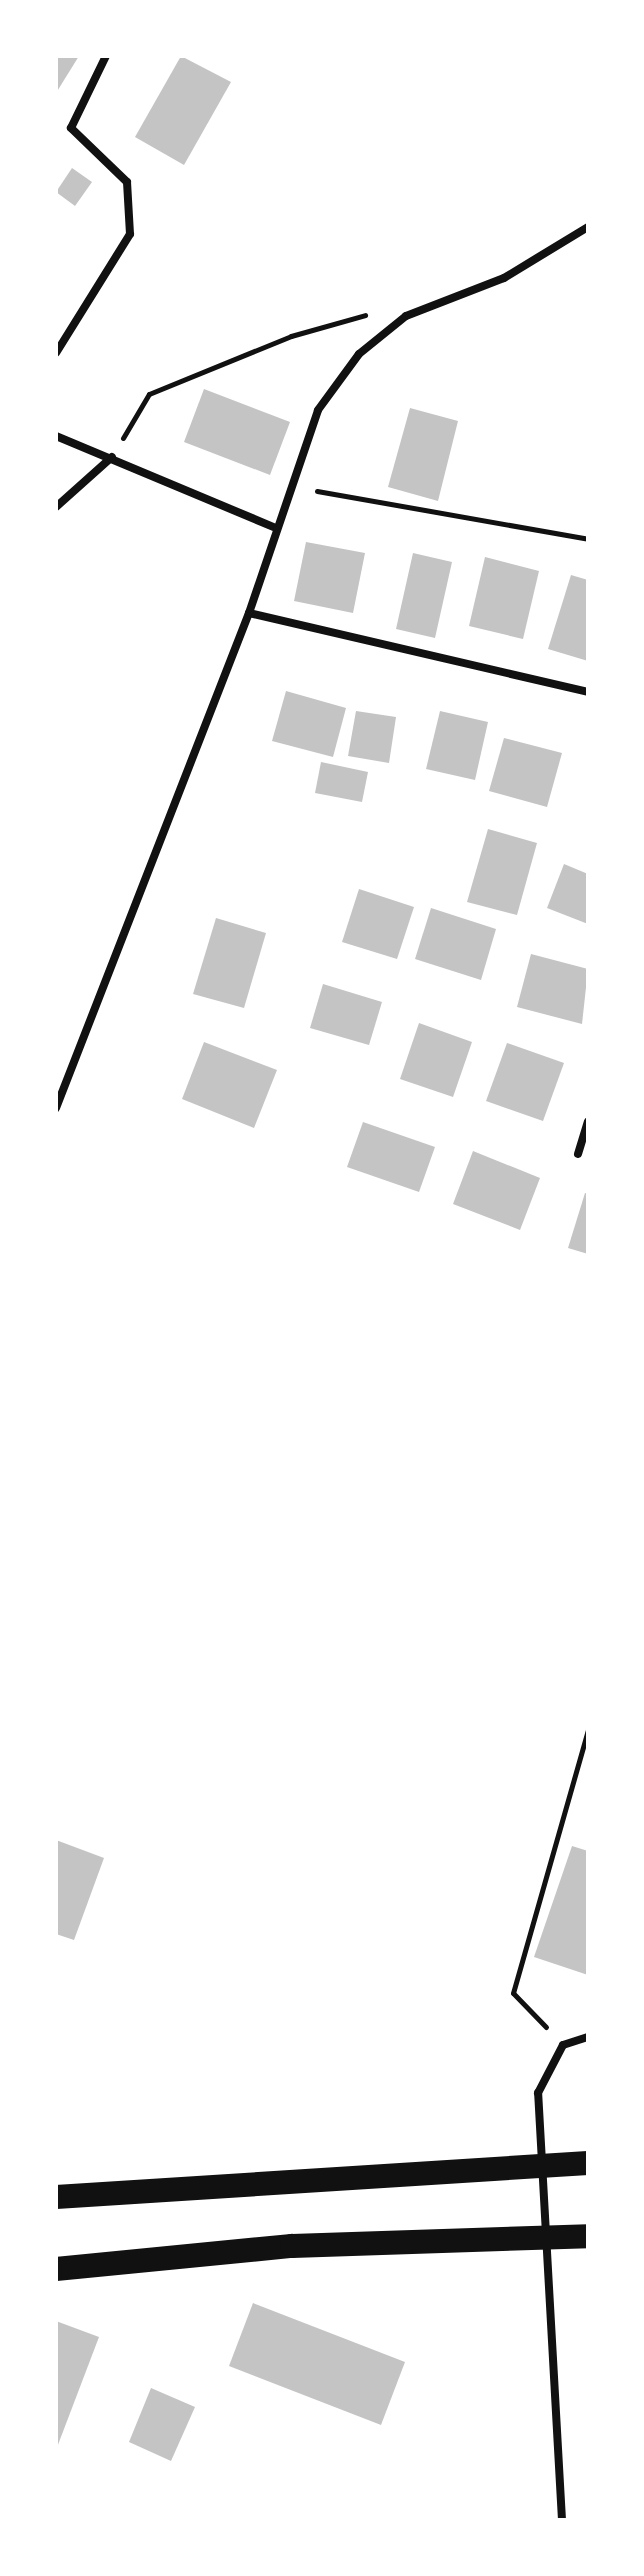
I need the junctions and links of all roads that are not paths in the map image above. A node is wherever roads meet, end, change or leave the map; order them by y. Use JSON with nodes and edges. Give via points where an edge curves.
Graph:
{"nodes":[{"id":1,"x":106,"y":56,"type":"edge"},
{"id":2,"x":588,"y":227,"type":"edge"},
{"id":3,"x":56,"y":353,"type":"edge"},
{"id":4,"x":56,"y":436,"type":"edge"},
{"id":5,"x":112,"y":457,"type":"junction"},
{"id":6,"x":56,"y":507,"type":"edge"},
{"id":7,"x":274,"y":527,"type":"junction"},
{"id":8,"x":249,"y":613,"type":"junction"},
{"id":9,"x":588,"y":692,"type":"edge"},
{"id":10,"x":56,"y":1108,"type":"edge"},
{"id":11,"x":588,"y":1121,"type":"edge"},
{"id":12,"x":578,"y":1154,"type":"dead end"},
{"id":13,"x":588,"y":2037,"type":"edge"},
{"id":14,"x":579,"y":2163,"type":"edge"},
{"id":15,"x":56,"y":2197,"type":"edge"},
{"id":16,"x":580,"y":2236,"type":"edge"},
{"id":17,"x":56,"y":2269,"type":"edge"},
{"id":18,"x":562,"y":2520,"type":"edge"}],
"edges":[{"from":1,"to":3,"type":"street","via":[[71,128],[127,182],[130,234]]},
{"from":2,"to":7,"type":"street","via":[[504,278],[406,316],[359,354],[318,410]]},
{"from":4,"to":5,"type":"street"},
{"from":5,"to":6,"type":"street"},
{"from":5,"to":7,"type":"street"},
{"from":7,"to":8,"type":"street"},
{"from":8,"to":9,"type":"street"},
{"from":8,"to":10,"type":"street"},
{"from":11,"to":12,"type":"street"},
{"from":13,"to":18,"type":"street","via":[[563,2045],[538,2093]]},
{"from":14,"to":15,"type":"highway"},
{"from":16,"to":17,"type":"highway","via":[[292,2246]]}]}
